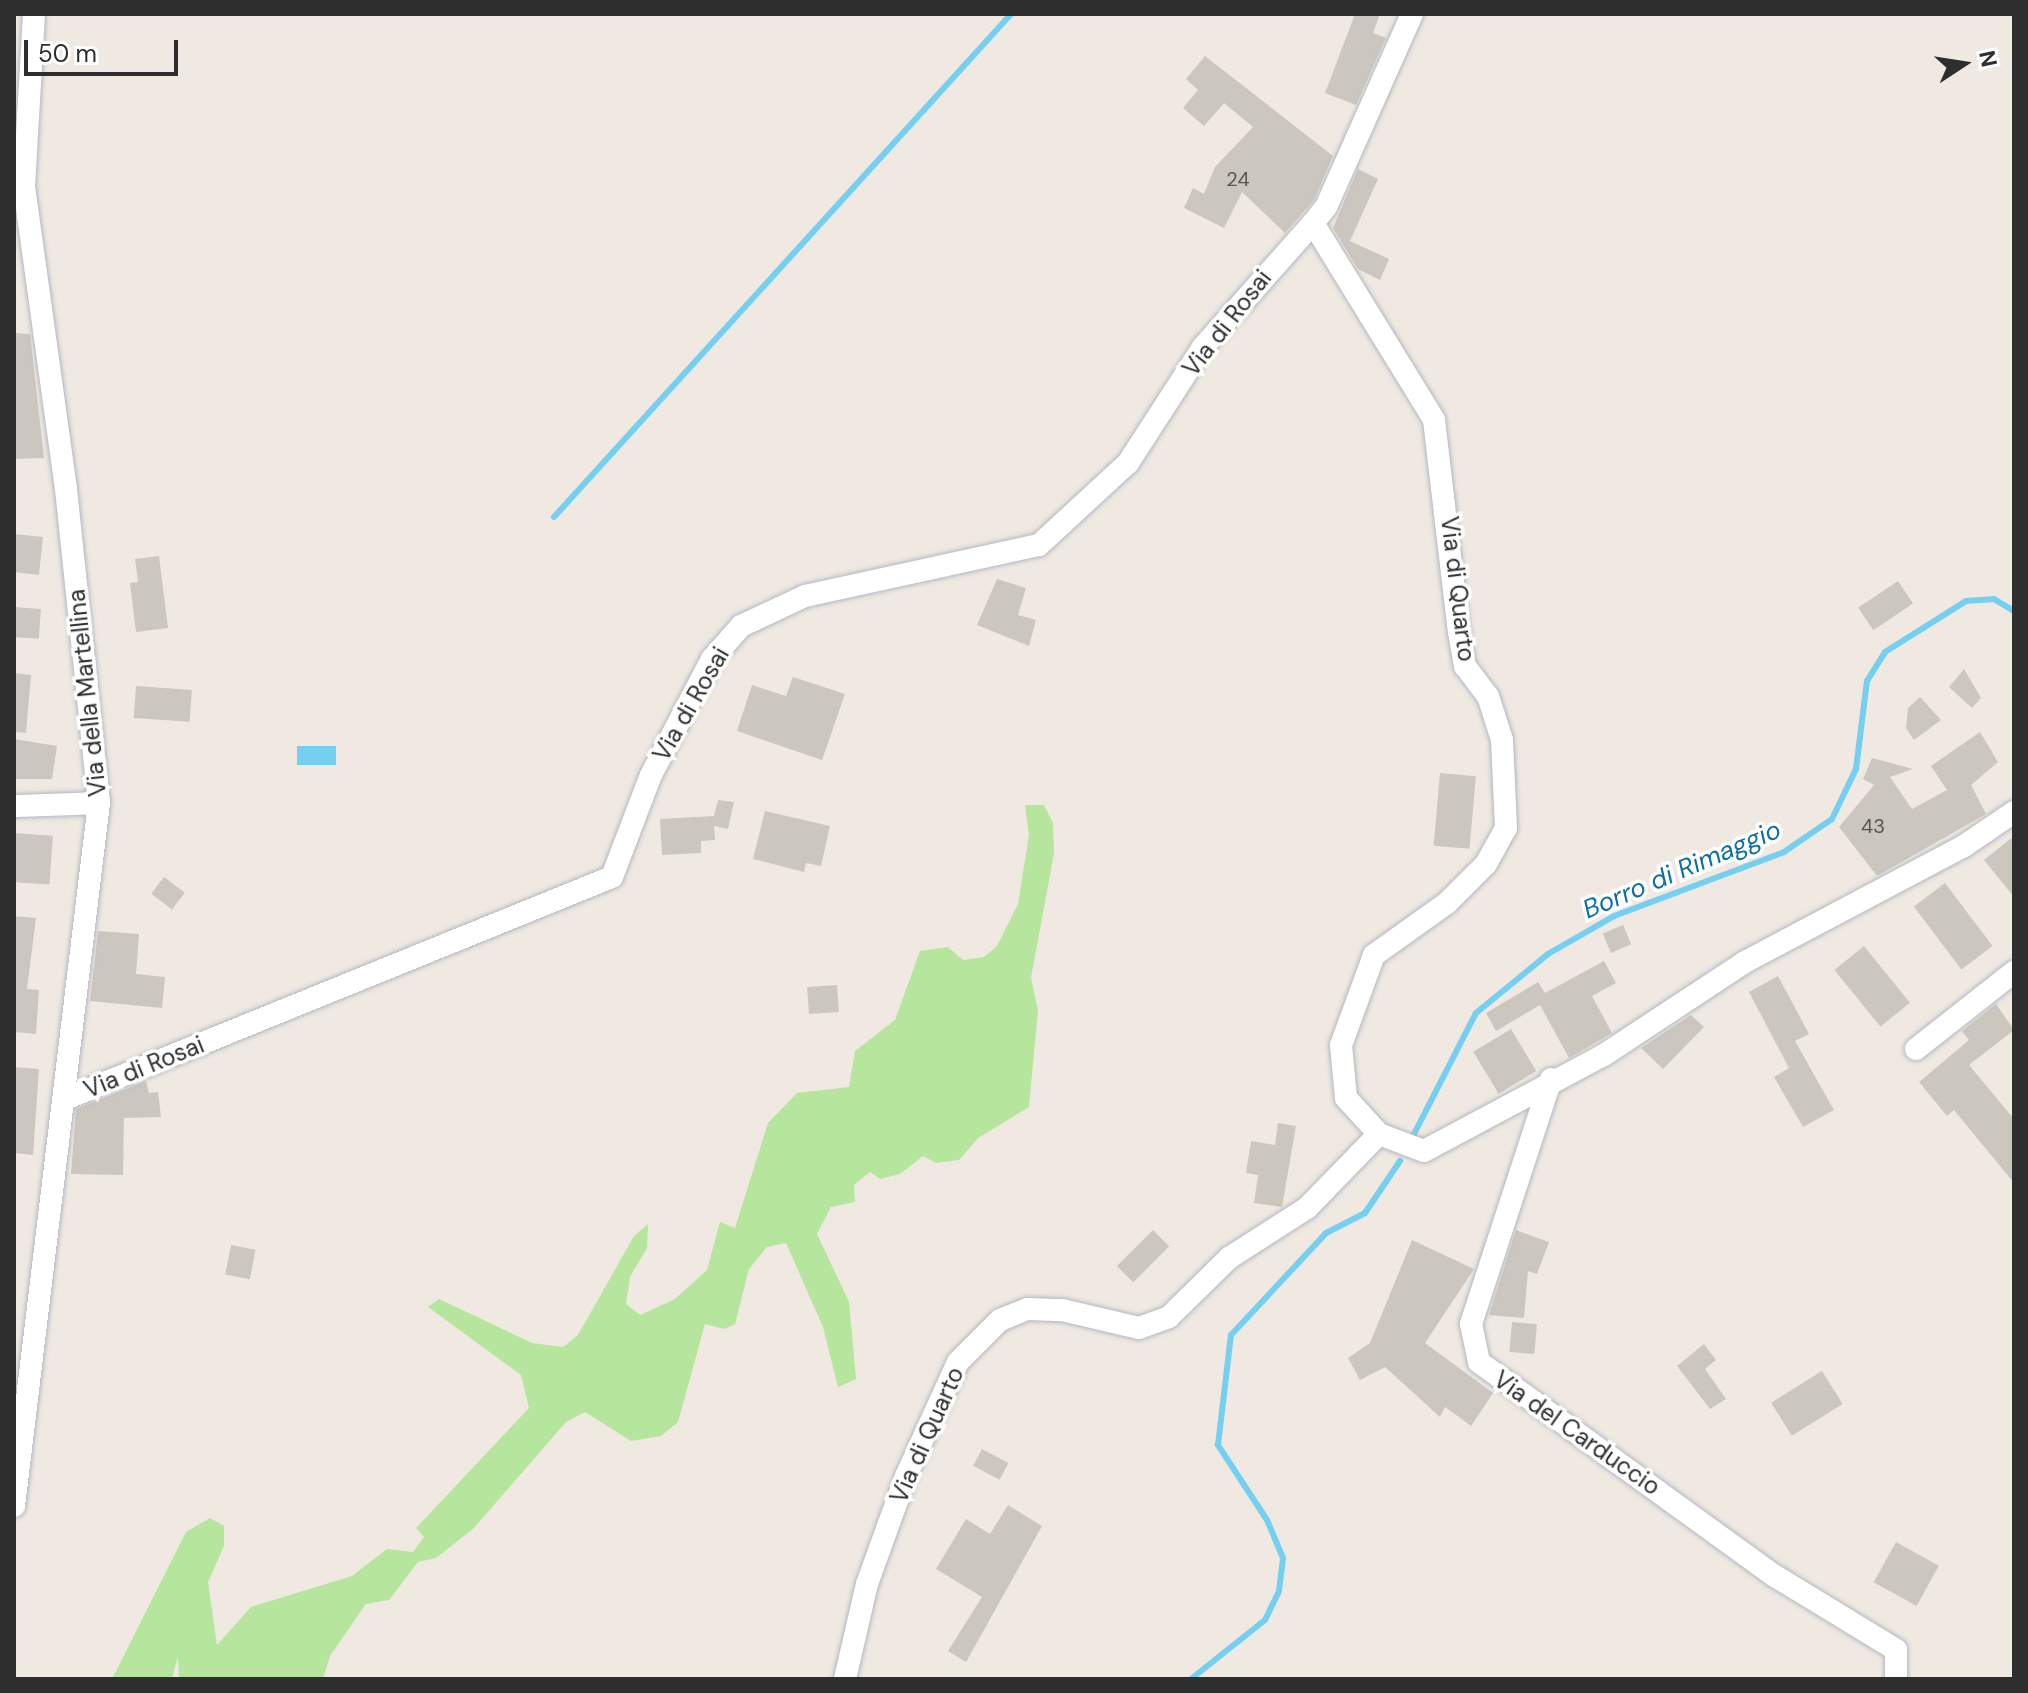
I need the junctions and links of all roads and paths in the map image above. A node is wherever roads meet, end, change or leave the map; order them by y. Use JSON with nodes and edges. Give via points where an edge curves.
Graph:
{"nodes":[{"id":1,"x":1412,"y":14,"type":"edge"},
{"id":2,"x":37,"y":17,"type":"edge"},
{"id":3,"x":1313,"y":223,"type":"junction"},
{"id":4,"x":99,"y":803,"type":"junction"},
{"id":5,"x":14,"y":806,"type":"edge"},
{"id":6,"x":2014,"y":812,"type":"edge"},
{"id":7,"x":2014,"y":972,"type":"edge"},
{"id":8,"x":1916,"y":1049,"type":"dead end"},
{"id":9,"x":1551,"y":1079,"type":"junction"},
{"id":10,"x":65,"y":1099,"type":"junction"},
{"id":11,"x":1379,"y":1134,"type":"junction"},
{"id":12,"x":16,"y":1479,"type":"edge"},
{"id":13,"x":14,"y":1506,"type":"edge"},
{"id":14,"x":845,"y":1679,"type":"edge"},
{"id":15,"x":1896,"y":1679,"type":"edge"}],
"edges":[{"from":1,"to":3,"type":"street","via":[[1326,207]]},
{"from":2,"to":4,"type":"street","name":"Via della Martellina","via":[[24,187],[66,489]]},
{"from":3,"to":10,"type":"street","name":"Via di Rosai","via":[[1203,347],[1128,463],[1039,545],[805,596],[741,626],[712,659],[651,775],[612,877]]},
{"from":3,"to":11,"type":"street","name":"Via di Quarto","via":[[1434,420],[1465,666],[1488,696],[1502,740],[1506,828],[1486,864],[1447,903],[1374,955],[1341,1045],[1346,1098]]},
{"from":4,"to":5,"type":"street"},
{"from":4,"to":10,"type":"street","name":"Via della Martellina"},
{"from":6,"to":9,"type":"street","name":"Via di Quarto","via":[[1964,846],[1745,962],[1583,1068]]},
{"from":7,"to":8,"type":"street"},
{"from":9,"to":11,"type":"street","name":"Via di Quarto","via":[[1513,1107],[1424,1151]]},
{"from":9,"to":15,"type":"street","name":"Via del Carduccio","via":[[1471,1324],[1479,1362],[1775,1576],[1896,1650]]},
{"from":10,"to":12,"type":"street","name":"Via della Martellina"},
{"from":11,"to":14,"type":"street","name":"Via di Quarto","via":[[1307,1208],[1229,1258],[1169,1317],[1139,1328],[1062,1310],[1027,1309],[1000,1320],[958,1362],[872,1570]]},
{"from":12,"to":13,"type":"street","name":"Via della Martellina"}]}
